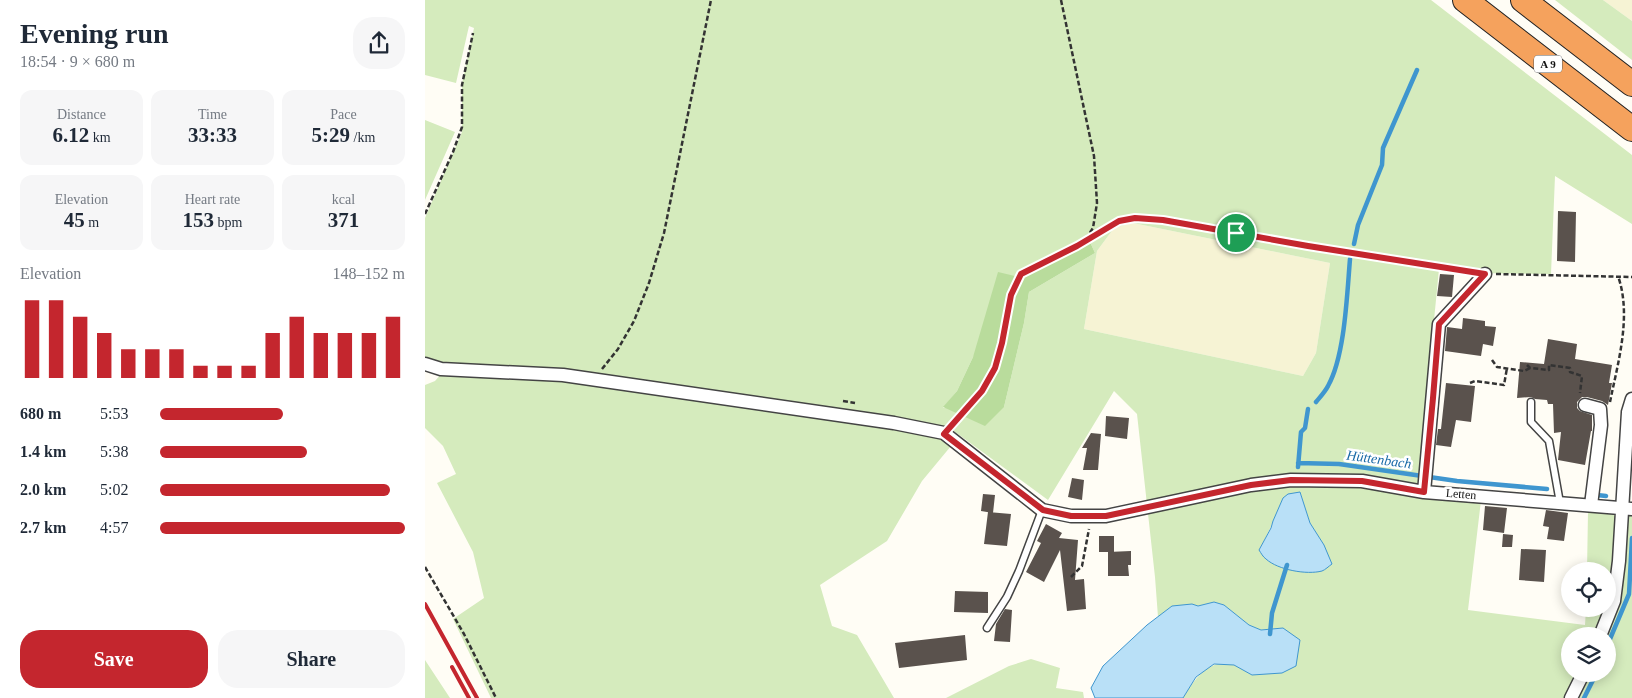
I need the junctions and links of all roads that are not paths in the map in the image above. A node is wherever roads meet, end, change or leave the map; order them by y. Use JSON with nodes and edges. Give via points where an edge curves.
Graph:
{"nodes":[{"id":1,"x":1465,"y":0,"type":"edge"},
{"id":2,"x":1523,"y":0,"type":"edge"},
{"id":3,"x":1632,"y":84,"type":"edge"},
{"id":4,"x":1632,"y":129,"type":"edge"},
{"id":5,"x":1485,"y":274,"type":"road end"},
{"id":6,"x":425,"y":364,"type":"edge"},
{"id":7,"x":1632,"y":399,"type":"edge"},
{"id":8,"x":1531,"y":402,"type":"dead end"},
{"id":9,"x":1585,"y":406,"type":"road end"},
{"id":10,"x":1424,"y":492,"type":"junction"},
{"id":11,"x":1560,"y":504,"type":"junction"},
{"id":12,"x":1591,"y":505,"type":"junction"},
{"id":13,"x":1626,"y":508,"type":"edge"},
{"id":14,"x":1043,"y":510,"type":"junction"},
{"id":15,"x":1604,"y":627,"type":"edge"},
{"id":16,"x":987,"y":628,"type":"dead end"},
{"id":17,"x":1579,"y":682,"type":"edge"},
{"id":18,"x":1571,"y":698,"type":"edge"}],
"edges":[{"from":1,"to":4,"type":"highway","number":"A 9"},
{"from":2,"to":3,"type":"highway"},
{"from":5,"to":10,"type":"street","via":[[1439,324]]},
{"from":6,"to":14,"type":"street","name":"Letten","via":[[441,369],[563,375],[894,423],[944,434]]},
{"from":7,"to":13,"type":"street","via":[[1628,412]]},
{"from":8,"to":11,"type":"lane","via":[[1531,422],[1549,441]]},
{"from":9,"to":12,"type":"street","via":[[1600,409],[1601,425]]},
{"from":10,"to":11,"type":"street","name":"Letten"},
{"from":10,"to":14,"type":"street","name":"Letten","via":[[1362,481],[1291,480],[1251,485],[1106,516],[1071,516]]},
{"from":11,"to":12,"type":"street","name":"Letten"},
{"from":12,"to":13,"type":"street","name":"Letten"},
{"from":13,"to":15,"type":"street","via":[[1614,601]]},
{"from":14,"to":16,"type":"lane","via":[[1007,597]]},
{"from":17,"to":18,"type":"street"}]}
